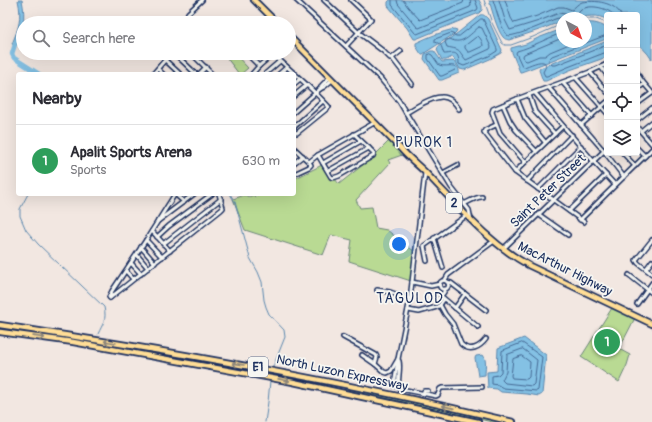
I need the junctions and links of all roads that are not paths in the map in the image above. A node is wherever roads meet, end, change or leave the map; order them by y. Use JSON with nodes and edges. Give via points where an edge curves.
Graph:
{"nodes":[{"id":1,"x":202,"y":0,"type":"edge"},
{"id":2,"x":254,"y":0,"type":"edge"},
{"id":3,"x":296,"y":0,"type":"edge"},
{"id":4,"x":324,"y":0,"type":"edge"},
{"id":5,"x":351,"y":0,"type":"edge"},
{"id":6,"x":187,"y":16,"type":"edge"},
{"id":7,"x":270,"y":16,"type":"edge"},
{"id":8,"x":358,"y":32,"type":"junction"},
{"id":9,"x":296,"y":43,"type":"edge"},
{"id":10,"x":346,"y":46,"type":"junction"},
{"id":11,"x":401,"y":51,"type":"dead end"},
{"id":12,"x":392,"y":58,"type":"junction"},
{"id":13,"x":165,"y":60,"type":"joint"},
{"id":14,"x":180,"y":60,"type":"edge"},
{"id":15,"x":198,"y":60,"type":"edge"},
{"id":16,"x":253,"y":60,"type":"edge"},
{"id":17,"x":265,"y":60,"type":"edge"},
{"id":18,"x":280,"y":61,"type":"joint"},
{"id":19,"x":604,"y":65,"type":"edge"},
{"id":20,"x":259,"y":66,"type":"junction"},
{"id":21,"x":206,"y":67,"type":"junction"},
{"id":22,"x":287,"y":67,"type":"junction"},
{"id":23,"x":600,"y":67,"type":"junction"},
{"id":24,"x":158,"y":69,"type":"junction"},
{"id":25,"x":155,"y":72,"type":"edge"},
{"id":26,"x":161,"y":72,"type":"edge"},
{"id":27,"x":177,"y":72,"type":"edge"},
{"id":28,"x":194,"y":72,"type":"edge"},
{"id":29,"x":201,"y":72,"type":"edge"},
{"id":30,"x":210,"y":72,"type":"edge"},
{"id":31,"x":254,"y":72,"type":"edge"},
{"id":32,"x":267,"y":72,"type":"edge"},
{"id":33,"x":281,"y":72,"type":"edge"},
{"id":34,"x":291,"y":72,"type":"edge"},
{"id":35,"x":590,"y":72,"type":"junction"},
{"id":36,"x":604,"y":72,"type":"edge"},
{"id":37,"x":296,"y":76,"type":"edge"},
{"id":38,"x":576,"y":78,"type":"junction"},
{"id":39,"x":640,"y":78,"type":"edge"},
{"id":40,"x":300,"y":79,"type":"junction"},
{"id":41,"x":331,"y":79,"type":"junction"},
{"id":42,"x":296,"y":82,"type":"edge"},
{"id":43,"x":563,"y":83,"type":"junction"},
{"id":44,"x":412,"y":84,"type":"dead end"},
{"id":45,"x":644,"y":84,"type":"junction"},
{"id":46,"x":307,"y":85,"type":"junction"},
{"id":47,"x":640,"y":87,"type":"edge"},
{"id":48,"x":549,"y":88,"type":"junction"},
{"id":49,"x":604,"y":88,"type":"edge"},
{"id":50,"x":315,"y":93,"type":"junction"},
{"id":51,"x":535,"y":93,"type":"junction"},
{"id":52,"x":652,"y":93,"type":"edge"},
{"id":53,"x":296,"y":94,"type":"edge"},
{"id":54,"x":529,"y":95,"type":"junction"},
{"id":55,"x":517,"y":99,"type":"junction"},
{"id":56,"x":323,"y":102,"type":"junction"},
{"id":57,"x":640,"y":102,"type":"edge"},
{"id":58,"x":503,"y":105,"type":"junction"},
{"id":59,"x":602,"y":106,"type":"junction"},
{"id":60,"x":604,"y":108,"type":"edge"},
{"id":61,"x":652,"y":108,"type":"edge"},
{"id":62,"x":458,"y":109,"type":"dead end"},
{"id":63,"x":296,"y":110,"type":"edge"},
{"id":64,"x":406,"y":113,"type":"junction"},
{"id":65,"x":592,"y":116,"type":"junction"},
{"id":66,"x":640,"y":118,"type":"edge"},
{"id":67,"x":652,"y":122,"type":"edge"},
{"id":68,"x":374,"y":123,"type":"junction"},
{"id":69,"x":296,"y":125,"type":"edge"},
{"id":70,"x":496,"y":125,"type":"junction"},
{"id":71,"x":581,"y":125,"type":"junction"},
{"id":72,"x":564,"y":126,"type":"junction"},
{"id":73,"x":641,"y":131,"type":"joint"},
{"id":74,"x":296,"y":133,"type":"edge"},
{"id":75,"x":354,"y":134,"type":"junction"},
{"id":76,"x":555,"y":134,"type":"junction"},
{"id":77,"x":572,"y":135,"type":"junction"},
{"id":78,"x":650,"y":139,"type":"edge"},
{"id":79,"x":361,"y":141,"type":"junction"},
{"id":80,"x":545,"y":142,"type":"junction"},
{"id":81,"x":652,"y":144,"type":"edge"},
{"id":82,"x":581,"y":146,"type":"junction"},
{"id":83,"x":369,"y":148,"type":"junction"},
{"id":84,"x":652,"y":149,"type":"edge"},
{"id":85,"x":296,"y":150,"type":"edge"},
{"id":86,"x":536,"y":151,"type":"junction"},
{"id":87,"x":604,"y":151,"type":"joint"},
{"id":88,"x":640,"y":151,"type":"edge"},
{"id":89,"x":318,"y":155,"type":"junction"},
{"id":90,"x":302,"y":156,"type":"junction"},
{"id":91,"x":608,"y":156,"type":"edge"},
{"id":92,"x":625,"y":156,"type":"edge"},
{"id":93,"x":645,"y":156,"type":"junction"},
{"id":94,"x":296,"y":161,"type":"edge"},
{"id":95,"x":310,"y":162,"type":"junction"},
{"id":96,"x":525,"y":162,"type":"junction"},
{"id":97,"x":594,"y":162,"type":"junction"},
{"id":98,"x":323,"y":163,"type":"junction"},
{"id":99,"x":458,"y":165,"type":"dead end"},
{"id":100,"x":635,"y":166,"type":"junction"},
{"id":101,"x":328,"y":172,"type":"junction"},
{"id":102,"x":515,"y":172,"type":"junction"},
{"id":103,"x":296,"y":173,"type":"edge"},
{"id":104,"x":425,"y":173,"type":"junction"},
{"id":105,"x":443,"y":173,"type":"junction"},
{"id":106,"x":606,"y":175,"type":"junction"},
{"id":107,"x":624,"y":177,"type":"junction"},
{"id":108,"x":527,"y":181,"type":"junction"},
{"id":109,"x":615,"y":185,"type":"junction"},
{"id":110,"x":538,"y":189,"type":"junction"},
{"id":111,"x":174,"y":196,"type":"edge"},
{"id":112,"x":177,"y":196,"type":"edge"},
{"id":113,"x":190,"y":196,"type":"edge"},
{"id":114,"x":209,"y":196,"type":"edge"},
{"id":115,"x":219,"y":196,"type":"edge"},
{"id":116,"x":482,"y":197,"type":"dead end"},
{"id":117,"x":220,"y":199,"type":"junction"},
{"id":118,"x":554,"y":200,"type":"junction"},
{"id":119,"x":170,"y":201,"type":"junction"},
{"id":120,"x":184,"y":202,"type":"junction"},
{"id":121,"x":464,"y":204,"type":"junction"},
{"id":122,"x":177,"y":207,"type":"junction"},
{"id":123,"x":569,"y":211,"type":"junction"},
{"id":124,"x":538,"y":214,"type":"junction"},
{"id":125,"x":466,"y":216,"type":"junction"},
{"id":126,"x":471,"y":220,"type":"junction"},
{"id":127,"x":580,"y":220,"type":"junction"},
{"id":128,"x":157,"y":222,"type":"junction"},
{"id":129,"x":584,"y":222,"type":"dead end"},
{"id":130,"x":152,"y":231,"type":"junction"},
{"id":131,"x":568,"y":235,"type":"dead end"},
{"id":132,"x":157,"y":236,"type":"junction"},
{"id":133,"x":434,"y":238,"type":"junction"},
{"id":134,"x":146,"y":240,"type":"junction"},
{"id":135,"x":652,"y":240,"type":"edge"},
{"id":136,"x":494,"y":242,"type":"junction"},
{"id":137,"x":163,"y":244,"type":"junction"},
{"id":138,"x":141,"y":247,"type":"junction"},
{"id":139,"x":503,"y":249,"type":"junction"},
{"id":140,"x":170,"y":251,"type":"junction"},
{"id":141,"x":136,"y":255,"type":"junction"},
{"id":142,"x":162,"y":257,"type":"junction"},
{"id":143,"x":427,"y":261,"type":"dead end"},
{"id":144,"x":652,"y":261,"type":"edge"},
{"id":145,"x":131,"y":263,"type":"junction"},
{"id":146,"x":155,"y":263,"type":"junction"},
{"id":147,"x":148,"y":268,"type":"junction"},
{"id":148,"x":443,"y":268,"type":"dead end"},
{"id":149,"x":646,"y":269,"type":"junction"},
{"id":150,"x":126,"y":271,"type":"junction"},
{"id":151,"x":141,"y":274,"type":"junction"},
{"id":152,"x":652,"y":274,"type":"edge"},
{"id":153,"x":629,"y":275,"type":"dead end"},
{"id":154,"x":133,"y":279,"type":"junction"},
{"id":155,"x":446,"y":281,"type":"junction"},
{"id":156,"x":412,"y":282,"type":"junction"},
{"id":157,"x":652,"y":283,"type":"edge"},
{"id":158,"x":440,"y":284,"type":"junction"},
{"id":159,"x":445,"y":289,"type":"junction"},
{"id":160,"x":377,"y":290,"type":"dead end"},
{"id":161,"x":648,"y":290,"type":"junction"},
{"id":162,"x":652,"y":293,"type":"edge"},
{"id":163,"x":465,"y":294,"type":"junction"},
{"id":164,"x":410,"y":299,"type":"junction"},
{"id":165,"x":444,"y":299,"type":"junction"},
{"id":166,"x":637,"y":304,"type":"dead end"},
{"id":167,"x":440,"y":305,"type":"junction"},
{"id":168,"x":454,"y":308,"type":"junction"},
{"id":169,"x":408,"y":310,"type":"junction"},
{"id":170,"x":486,"y":310,"type":"dead end"},
{"id":171,"x":652,"y":324,"type":"edge"},
{"id":172,"x":0,"y":325,"type":"edge"},
{"id":173,"x":478,"y":327,"type":"dead end"},
{"id":174,"x":0,"y":332,"type":"edge"},
{"id":175,"x":343,"y":337,"type":"dead end"},
{"id":176,"x":486,"y":339,"type":"dead end"},
{"id":177,"x":362,"y":355,"type":"dead end"},
{"id":178,"x":398,"y":359,"type":"junction"},
{"id":179,"x":375,"y":364,"type":"junction"},
{"id":180,"x":394,"y":386,"type":"dead end"},
{"id":181,"x":482,"y":387,"type":"dead end"},
{"id":182,"x":428,"y":391,"type":"dead end"},
{"id":183,"x":424,"y":394,"type":"junction"},
{"id":184,"x":478,"y":422,"type":"edge"},
{"id":185,"x":513,"y":422,"type":"edge"}],
"edges":[{"from":1,"to":6,"type":"street"},
{"from":2,"to":7,"type":"highway"},
{"from":3,"to":10,"type":"street"},
{"from":4,"to":8,"type":"street"},
{"from":5,"to":8,"type":"street","via":[[370,19]]},
{"from":8,"to":10,"type":"street"},
{"from":8,"to":12,"type":"street"},
{"from":9,"to":41,"type":"highway","name":"MacArthur Highway","number":"2"},
{"from":10,"to":64,"type":"street","via":[[380,78]]},
{"from":11,"to":12,"type":"street"},
{"from":12,"to":44,"type":"street"},
{"from":13,"to":24,"type":"street"},
{"from":13,"to":27,"type":"street"},
{"from":14,"to":28,"type":"street"},
{"from":15,"to":21,"type":"street"},
{"from":16,"to":20,"type":"street"},
{"from":17,"to":20,"type":"street"},
{"from":18,"to":22,"type":"street"},
{"from":18,"to":32,"type":"street"},
{"from":19,"to":23,"type":"street"},
{"from":20,"to":31,"type":"street"},
{"from":21,"to":29,"type":"street"},
{"from":21,"to":30,"type":"street"},
{"from":22,"to":33,"type":"street"},
{"from":22,"to":34,"type":"street"},
{"from":23,"to":35,"type":"street"},
{"from":23,"to":36,"type":"street"},
{"from":24,"to":25,"type":"street"},
{"from":24,"to":26,"type":"street"},
{"from":35,"to":38,"type":"street"},
{"from":35,"to":49,"type":"street"},
{"from":37,"to":40,"type":"street"},
{"from":38,"to":43,"type":"street"},
{"from":38,"to":59,"type":"street"},
{"from":39,"to":45,"type":"street"},
{"from":40,"to":42,"type":"street"},
{"from":40,"to":46,"type":"street"},
{"from":41,"to":50,"type":"street"},
{"from":41,"to":68,"type":"highway","name":"MacArthur Highway","number":"2"},
{"from":43,"to":48,"type":"street"},
{"from":43,"to":65,"type":"street"},
{"from":45,"to":47,"type":"street"},
{"from":45,"to":52,"type":"street"},
{"from":46,"to":50,"type":"street"},
{"from":46,"to":53,"type":"street"},
{"from":48,"to":51,"type":"street"},
{"from":48,"to":71,"type":"street"},
{"from":50,"to":56,"type":"street"},
{"from":50,"to":63,"type":"street"},
{"from":51,"to":54,"type":"street"},
{"from":51,"to":72,"type":"street"},
{"from":52,"to":57,"type":"street"},
{"from":54,"to":55,"type":"street"},
{"from":54,"to":76,"type":"street","via":[[535,112]]},
{"from":55,"to":58,"type":"street"},
{"from":55,"to":80,"type":"street","via":[[525,118]]},
{"from":56,"to":69,"type":"street"},
{"from":56,"to":74,"type":"street","via":[[328,109]]},
{"from":58,"to":70,"type":"street","via":[[492,111]]},
{"from":58,"to":86,"type":"street","via":[[516,130]]},
{"from":59,"to":60,"type":"street"},
{"from":59,"to":65,"type":"street"},
{"from":61,"to":66,"type":"street"},
{"from":62,"to":64,"type":"street","via":[[456,104],[441,97]]},
{"from":64,"to":105,"type":"street"},
{"from":65,"to":71,"type":"street"},
{"from":67,"to":73,"type":"street"},
{"from":68,"to":75,"type":"street"},
{"from":68,"to":104,"type":"highway","name":"MacArthur Highway","number":"2"},
{"from":70,"to":96,"type":"street"},
{"from":70,"to":102,"type":"street","via":[[484,131]]},
{"from":71,"to":87,"type":"street"},
{"from":72,"to":76,"type":"street"},
{"from":72,"to":77,"type":"street"},
{"from":73,"to":78,"type":"street"},
{"from":75,"to":79,"type":"street"},
{"from":75,"to":89,"type":"street"},
{"from":76,"to":80,"type":"street"},
{"from":77,"to":82,"type":"street"},
{"from":77,"to":108,"type":"street"},
{"from":78,"to":81,"type":"street"},
{"from":79,"to":83,"type":"street"},
{"from":79,"to":98,"type":"street"},
{"from":80,"to":86,"type":"street"},
{"from":82,"to":97,"type":"street"},
{"from":82,"to":110,"type":"street"},
{"from":83,"to":101,"type":"street"},
{"from":83,"to":101,"type":"street","via":[[374,153],[373,156],[339,176],[332,178]]},
{"from":84,"to":93,"type":"street"},
{"from":85,"to":90,"type":"street"},
{"from":86,"to":96,"type":"street"},
{"from":87,"to":97,"type":"street","name":"Saint Peter Street"},
{"from":88,"to":93,"type":"street"},
{"from":89,"to":95,"type":"street"},
{"from":89,"to":98,"type":"street"},
{"from":90,"to":94,"type":"street"},
{"from":90,"to":95,"type":"street"},
{"from":91,"to":107,"type":"street"},
{"from":92,"to":100,"type":"street"},
{"from":93,"to":100,"type":"street"},
{"from":95,"to":103,"type":"street","via":[[310,166]]},
{"from":96,"to":102,"type":"street"},
{"from":97,"to":106,"type":"street"},
{"from":97,"to":118,"type":"street","name":"Saint Peter Street"},
{"from":98,"to":101,"type":"street"},
{"from":99,"to":105,"type":"street"},
{"from":100,"to":107,"type":"street"},
{"from":102,"to":108,"type":"street"},
{"from":104,"to":125,"type":"highway","name":"MacArthur Highway","number":"2"},
{"from":104,"to":156,"type":"street"},
{"from":105,"to":121,"type":"street"},
{"from":106,"to":109,"type":"street"},
{"from":106,"to":123,"type":"street"},
{"from":107,"to":109,"type":"street"},
{"from":108,"to":110,"type":"street"},
{"from":109,"to":127,"type":"street"},
{"from":110,"to":118,"type":"street"},
{"from":111,"to":119,"type":"street"},
{"from":112,"to":120,"type":"street"},
{"from":113,"to":120,"type":"street"},
{"from":114,"to":132,"type":"street"},
{"from":115,"to":117,"type":"street"},
{"from":116,"to":121,"type":"street"},
{"from":117,"to":137,"type":"street"},
{"from":117,"to":140,"type":"street","via":[[223,208]]},
{"from":118,"to":123,"type":"street"},
{"from":118,"to":124,"type":"street","name":"Saint Peter Street"},
{"from":119,"to":122,"type":"street"},
{"from":119,"to":128,"type":"street"},
{"from":120,"to":122,"type":"street"},
{"from":121,"to":126,"type":"street","via":[[469,210]]},
{"from":122,"to":128,"type":"street"},
{"from":123,"to":127,"type":"street"},
{"from":124,"to":131,"type":"street"},
{"from":124,"to":139,"type":"street","name":"Saint Peter Street"},
{"from":125,"to":126,"type":"highway","name":"MacArthur Highway","number":"2"},
{"from":125,"to":133,"type":"street"},
{"from":126,"to":136,"type":"highway","name":"MacArthur Highway","number":"2"},
{"from":127,"to":129,"type":"street"},
{"from":128,"to":130,"type":"street"},
{"from":130,"to":132,"type":"street"},
{"from":130,"to":134,"type":"street"},
{"from":132,"to":137,"type":"street"},
{"from":133,"to":143,"type":"street","via":[[423,247]]},
{"from":133,"to":148,"type":"street"},
{"from":134,"to":138,"type":"street"},
{"from":134,"to":142,"type":"street"},
{"from":135,"to":149,"type":"street","via":[[636,260]]},
{"from":136,"to":139,"type":"highway","name":"MacArthur Highway","number":"2"},
{"from":136,"to":155,"type":"street","via":[[448,275]]},
{"from":137,"to":140,"type":"street"},
{"from":138,"to":141,"type":"street"},
{"from":138,"to":146,"type":"street"},
{"from":139,"to":171,"type":"highway","name":"MacArthur Highway","number":"2","via":[[530,266]]},
{"from":140,"to":142,"type":"street"},
{"from":141,"to":145,"type":"street"},
{"from":141,"to":147,"type":"street"},
{"from":142,"to":146,"type":"street"},
{"from":144,"to":149,"type":"street"},
{"from":145,"to":150,"type":"street"},
{"from":145,"to":151,"type":"street"},
{"from":146,"to":147,"type":"street"},
{"from":147,"to":151,"type":"street"},
{"from":149,"to":152,"type":"street"},
{"from":150,"to":154,"type":"street"},
{"from":150,"to":154,"type":"street","via":[[109,297]]},
{"from":151,"to":154,"type":"street"},
{"from":153,"to":161,"type":"street"},
{"from":155,"to":158,"type":"street"},
{"from":155,"to":159,"type":"street","via":[[448,286]]},
{"from":155,"to":163,"type":"street"},
{"from":156,"to":158,"type":"street","via":[[431,286]]},
{"from":156,"to":164,"type":"street"},
{"from":157,"to":161,"type":"street"},
{"from":158,"to":159,"type":"street","via":[[440,287]]},
{"from":159,"to":165,"type":"street","via":[[441,296]]},
{"from":160,"to":164,"type":"street"},
{"from":161,"to":162,"type":"street"},
{"from":161,"to":166,"type":"street"},
{"from":163,"to":168,"type":"street"},
{"from":163,"to":170,"type":"street"},
{"from":164,"to":169,"type":"street"},
{"from":165,"to":167,"type":"street"},
{"from":165,"to":168,"type":"street"},
{"from":167,"to":169,"type":"street","via":[[419,312]]},
{"from":167,"to":176,"type":"street","via":[[453,324],[463,346],[474,349]]},
{"from":168,"to":173,"type":"street"},
{"from":169,"to":178,"type":"street"},
{"from":185,"to":172,"type":"highway","name":"North Luzon Expressway","number":"E1","one_way":true,"via":[[252,366]]},
{"from":174,"to":184,"type":"highway","name":"North Luzon Expressway","number":"E1","one_way":true,"via":[[73,342],[293,382]]},
{"from":175,"to":179,"type":"street","via":[[376,355]]},
{"from":177,"to":179,"type":"street"},
{"from":178,"to":179,"type":"street","via":[[387,373]]},
{"from":178,"to":180,"type":"street"},
{"from":178,"to":183,"type":"street","via":[[399,388]]},
{"from":181,"to":183,"type":"street","via":[[442,388],[436,396]]},
{"from":182,"to":183,"type":"street","via":[[424,391]]}]}
